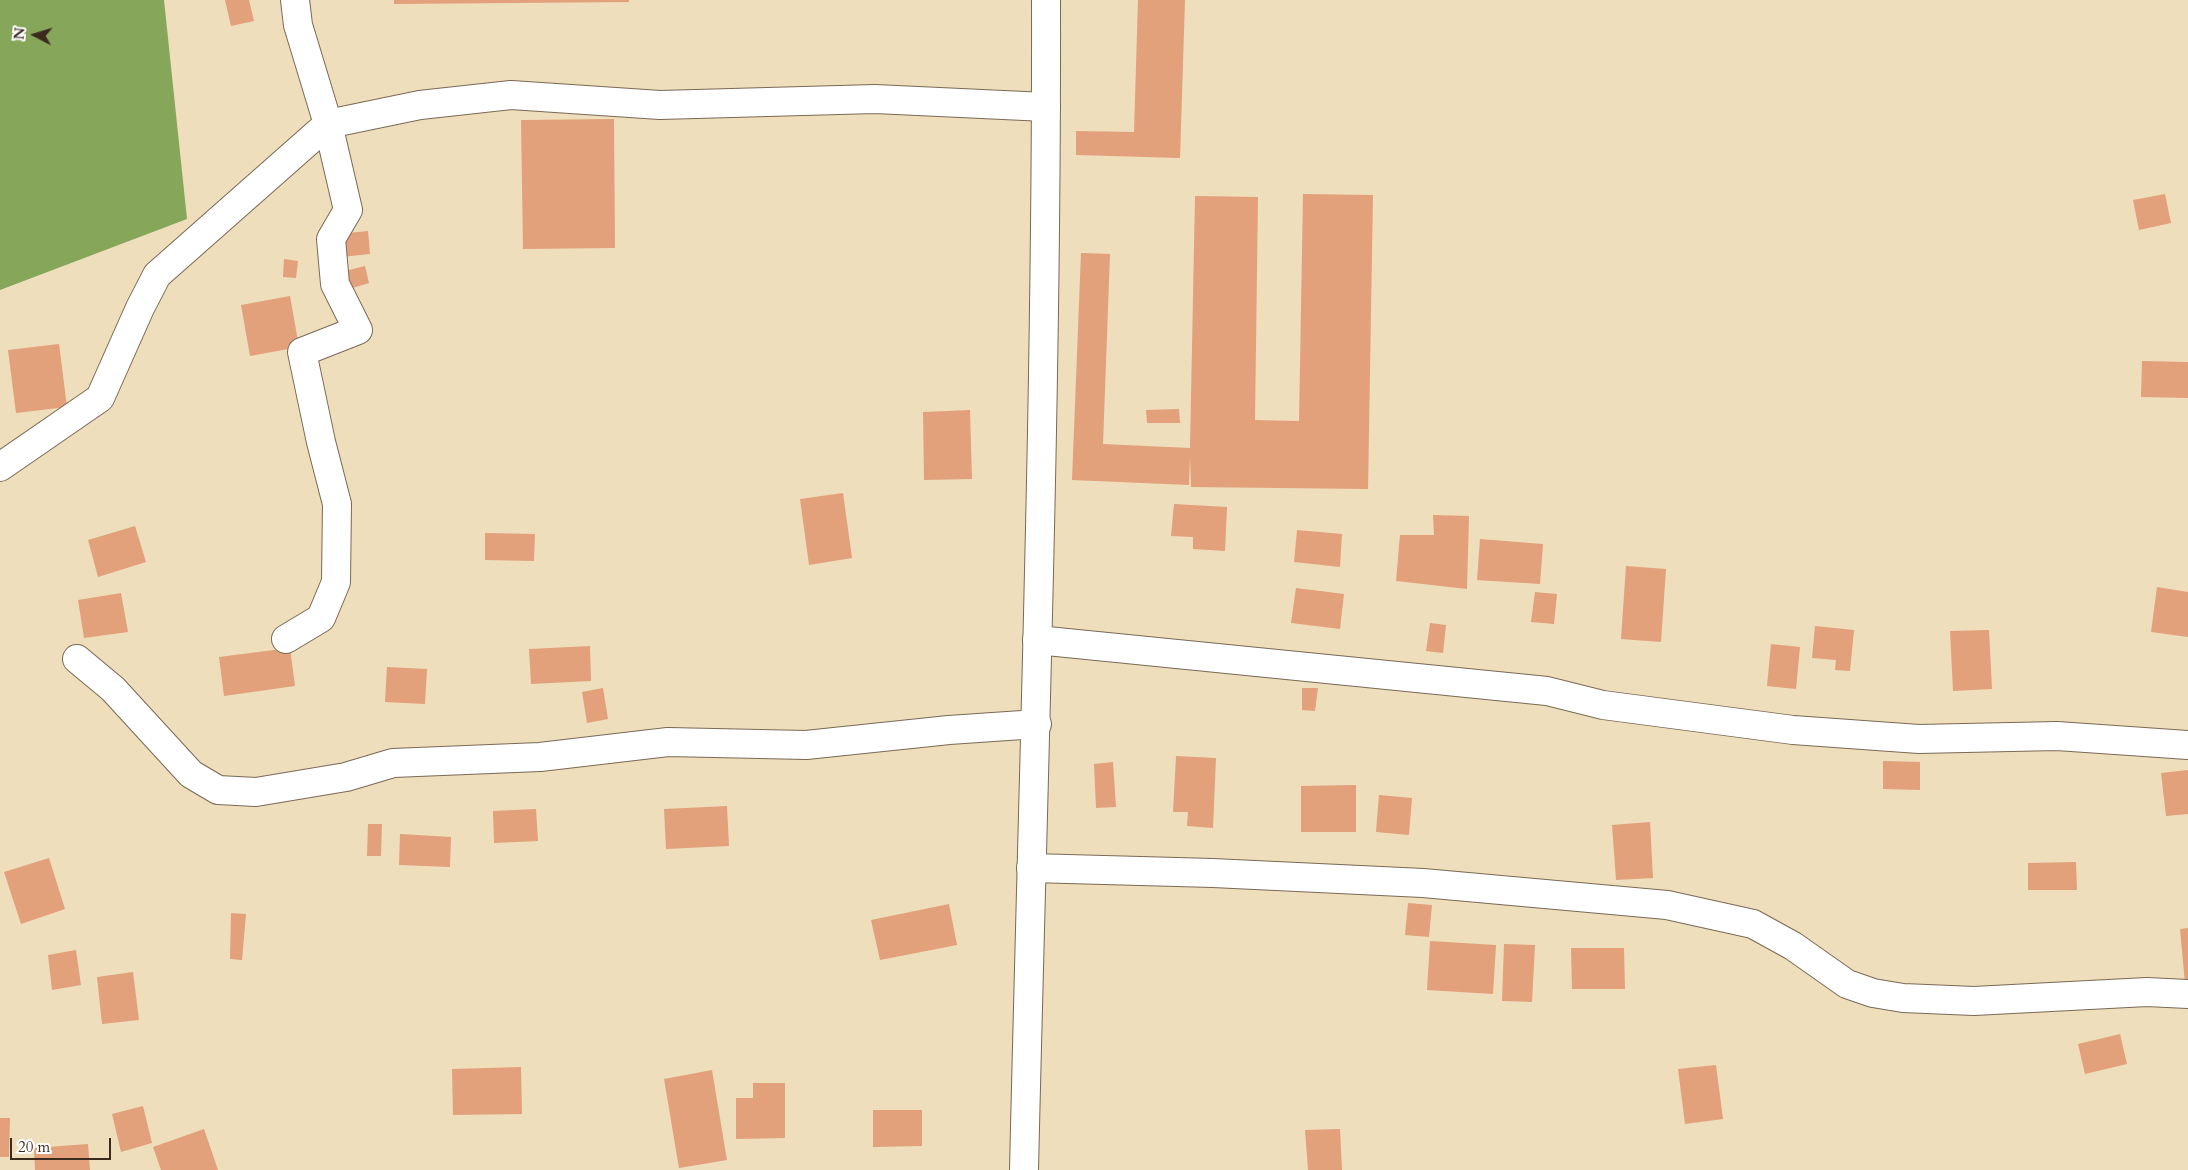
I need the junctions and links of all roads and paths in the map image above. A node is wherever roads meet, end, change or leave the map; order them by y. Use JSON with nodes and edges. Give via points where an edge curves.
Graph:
{"nodes":[{"id":1,"x":295,"y":0,"type":"edge"},
{"id":2,"x":1046,"y":0,"type":"edge"},
{"id":3,"x":1046,"y":106,"type":"junction"},
{"id":4,"x":328,"y":124,"type":"junction"},
{"id":5,"x":0,"y":467,"type":"edge"},
{"id":6,"x":286,"y":639,"type":"dead end"},
{"id":7,"x":1037,"y":640,"type":"junction"},
{"id":8,"x":77,"y":659,"type":"dead end"},
{"id":9,"x":1037,"y":724,"type":"junction"},
{"id":10,"x":2188,"y":745,"type":"edge"},
{"id":11,"x":1031,"y":868,"type":"junction"},
{"id":12,"x":2188,"y":994,"type":"edge"},
{"id":13,"x":1024,"y":1170,"type":"edge"}],
"edges":[{"from":1,"to":4,"type":"street","via":[[298,25]]},
{"from":2,"to":3,"type":"street"},
{"from":3,"to":4,"type":"street","via":[[874,99],[660,106],[511,95],[420,105]]},
{"from":3,"to":7,"type":"street"},
{"from":4,"to":5,"type":"street","via":[[156,275],[100,398]]},
{"from":4,"to":6,"type":"street","via":[[348,210],[331,239],[334,284],[358,330],[302,352],[337,504],[336,582],[321,618]]},
{"from":7,"to":9,"type":"street"},
{"from":7,"to":10,"type":"street","via":[[1547,692],[1603,705],[1793,730],[1919,739],[2057,736]]},
{"from":8,"to":9,"type":"street","via":[[113,689],[191,774],[218,790],[256,792],[346,777],[393,763],[540,758],[668,742],[806,745]]},
{"from":9,"to":11,"type":"street"},
{"from":11,"to":12,"type":"street","via":[[1423,883],[1667,904],[1753,924],[1792,946],[1846,984],[1903,998],[1974,1001],[2146,992]]},
{"from":11,"to":13,"type":"street"}]}
